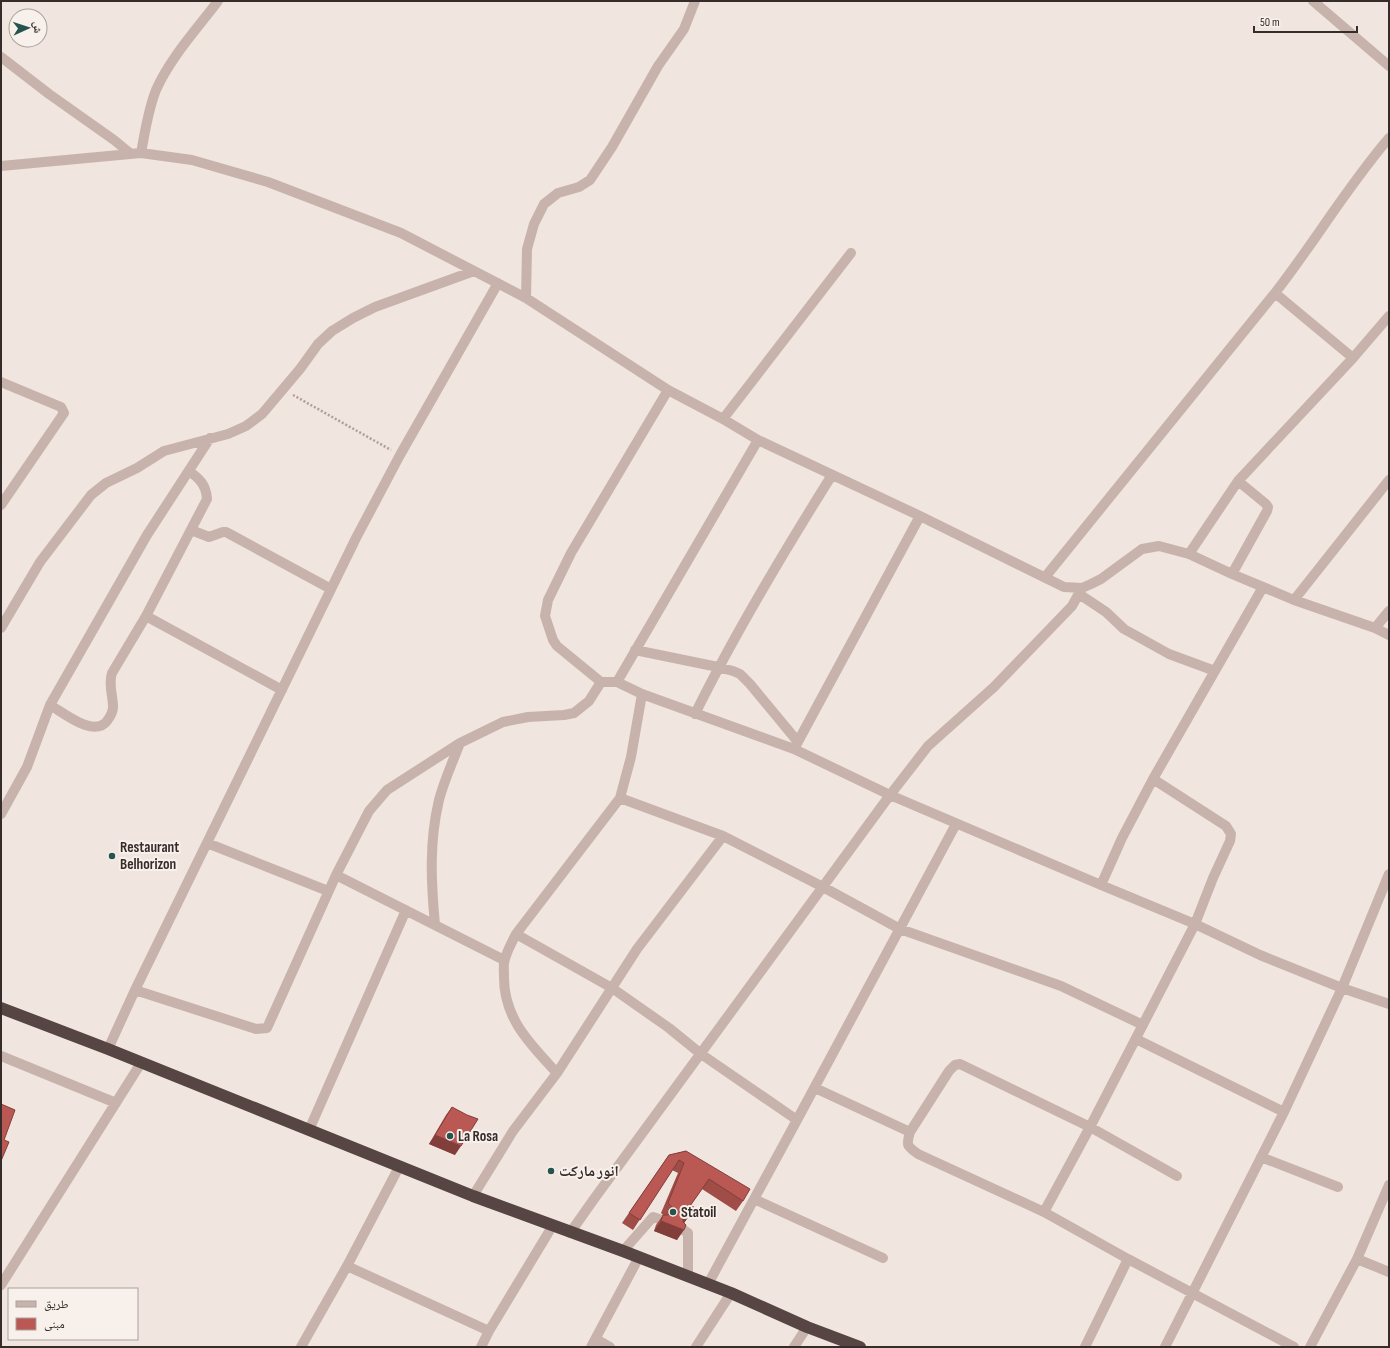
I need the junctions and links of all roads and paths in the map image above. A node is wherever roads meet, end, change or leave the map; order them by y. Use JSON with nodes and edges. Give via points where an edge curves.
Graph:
{"nodes":[{"id":1,"x":218,"y":1,"type":"edge"},
{"id":2,"x":695,"y":1,"type":"edge"},
{"id":3,"x":1313,"y":1,"type":"edge"},
{"id":4,"x":1,"y":56,"type":"edge"},
{"id":5,"x":1389,"y":66,"type":"edge"},
{"id":6,"x":1389,"y":138,"type":"edge"},
{"id":7,"x":136,"y":154,"type":"junction"},
{"id":8,"x":1,"y":166,"type":"edge"},
{"id":9,"x":851,"y":253,"type":"dead end"},
{"id":10,"x":474,"y":272,"type":"junction"},
{"id":11,"x":498,"y":283,"type":"junction"},
{"id":12,"x":1275,"y":294,"type":"junction"},
{"id":13,"x":526,"y":298,"type":"junction"},
{"id":14,"x":1389,"y":316,"type":"edge"},
{"id":15,"x":1352,"y":358,"type":"junction"},
{"id":16,"x":1,"y":382,"type":"edge"},
{"id":17,"x":283,"y":389,"type":"junction"},
{"id":18,"x":668,"y":390,"type":"junction"},
{"id":19,"x":723,"y":419,"type":"junction"},
{"id":20,"x":210,"y":438,"type":"junction"},
{"id":21,"x":758,"y":440,"type":"junction"},
{"id":22,"x":400,"y":455,"type":"junction"},
{"id":23,"x":189,"y":471,"type":"junction"},
{"id":24,"x":832,"y":474,"type":"junction"},
{"id":25,"x":1389,"y":480,"type":"edge"},
{"id":26,"x":1238,"y":481,"type":"junction"},
{"id":27,"x":1,"y":505,"type":"edge"},
{"id":28,"x":920,"y":516,"type":"junction"},
{"id":29,"x":191,"y":530,"type":"junction"},
{"id":30,"x":1189,"y":554,"type":"junction"},
{"id":31,"x":1232,"y":574,"type":"junction"},
{"id":32,"x":1046,"y":576,"type":"junction"},
{"id":33,"x":1263,"y":587,"type":"junction"},
{"id":34,"x":331,"y":589,"type":"junction"},
{"id":35,"x":1081,"y":591,"type":"junction"},
{"id":36,"x":1294,"y":600,"type":"junction"},
{"id":37,"x":1389,"y":611,"type":"edge"},
{"id":38,"x":146,"y":616,"type":"junction"},
{"id":39,"x":1,"y":628,"type":"edge"},
{"id":40,"x":1375,"y":628,"type":"junction"},
{"id":41,"x":1389,"y":635,"type":"edge"},
{"id":42,"x":635,"y":650,"type":"junction"},
{"id":43,"x":718,"y":667,"type":"junction"},
{"id":44,"x":1215,"y":671,"type":"junction"},
{"id":45,"x":601,"y":682,"type":"junction"},
{"id":46,"x":617,"y":682,"type":"junction"},
{"id":47,"x":282,"y":690,"type":"junction"},
{"id":48,"x":642,"y":694,"type":"junction"},
{"id":49,"x":50,"y":705,"type":"junction"},
{"id":50,"x":695,"y":714,"type":"junction"},
{"id":51,"x":460,"y":742,"type":"junction"},
{"id":52,"x":796,"y":746,"type":"junction"},
{"id":53,"x":1153,"y":778,"type":"junction"},
{"id":54,"x":890,"y":796,"type":"junction"},
{"id":55,"x":620,"y":798,"type":"junction"},
{"id":56,"x":1,"y":814,"type":"edge"},
{"id":57,"x":956,"y":824,"type":"junction"},
{"id":58,"x":722,"y":836,"type":"junction"},
{"id":59,"x":207,"y":843,"type":"junction"},
{"id":60,"x":1389,"y":874,"type":"edge"},
{"id":61,"x":336,"y":875,"type":"junction"},
{"id":62,"x":1101,"y":885,"type":"junction"},
{"id":63,"x":823,"y":887,"type":"junction"},
{"id":64,"x":328,"y":891,"type":"junction"},
{"id":65,"x":1385,"y":894,"type":"edge"},
{"id":66,"x":406,"y":910,"type":"junction"},
{"id":67,"x":435,"y":924,"type":"junction"},
{"id":68,"x":1196,"y":924,"type":"junction"},
{"id":69,"x":900,"y":929,"type":"junction"},
{"id":70,"x":516,"y":934,"type":"junction"},
{"id":71,"x":504,"y":960,"type":"junction"},
{"id":72,"x":612,"y":988,"type":"junction"},
{"id":73,"x":1342,"y":988,"type":"junction"},
{"id":74,"x":135,"y":990,"type":"junction"},
{"id":75,"x":1389,"y":1004,"type":"edge"},
{"id":76,"x":1,"y":1008,"type":"edge"},
{"id":77,"x":1143,"y":1025,"type":"junction"},
{"id":78,"x":1136,"y":1039,"type":"junction"},
{"id":79,"x":108,"y":1049,"type":"junction"},
{"id":80,"x":701,"y":1054,"type":"junction"},
{"id":81,"x":1,"y":1056,"type":"edge"},
{"id":82,"x":142,"y":1063,"type":"junction"},
{"id":83,"x":556,"y":1073,"type":"junction"},
{"id":84,"x":815,"y":1088,"type":"junction"},
{"id":85,"x":116,"y":1103,"type":"junction"},
{"id":86,"x":1284,"y":1112,"type":"junction"},
{"id":87,"x":797,"y":1120,"type":"junction"},
{"id":88,"x":1090,"y":1127,"type":"junction"},
{"id":89,"x":309,"y":1130,"type":"junction"},
{"id":90,"x":910,"y":1132,"type":"junction"},
{"id":91,"x":1261,"y":1157,"type":"junction"},
{"id":92,"x":399,"y":1167,"type":"junction"},
{"id":93,"x":1177,"y":1176,"type":"dead end"},
{"id":94,"x":1389,"y":1185,"type":"edge"},
{"id":95,"x":1338,"y":1186,"type":"dead end"},
{"id":96,"x":473,"y":1196,"type":"junction"},
{"id":97,"x":754,"y":1199,"type":"junction"},
{"id":98,"x":1044,"y":1212,"type":"junction"},
{"id":99,"x":659,"y":1219,"type":"dead end"},
{"id":100,"x":552,"y":1225,"type":"junction"},
{"id":101,"x":682,"y":1230,"type":"edge"},
{"id":102,"x":570,"y":1232,"type":"junction"},
{"id":103,"x":623,"y":1251,"type":"junction"},
{"id":104,"x":639,"y":1257,"type":"junction"},
{"id":105,"x":883,"y":1258,"type":"dead end"},
{"id":106,"x":1128,"y":1259,"type":"junction"},
{"id":107,"x":1357,"y":1259,"type":"junction"},
{"id":108,"x":347,"y":1266,"type":"junction"},
{"id":109,"x":1389,"y":1272,"type":"edge"},
{"id":110,"x":688,"y":1276,"type":"junction"},
{"id":111,"x":708,"y":1284,"type":"junction"},
{"id":112,"x":1,"y":1285,"type":"edge"},
{"id":113,"x":731,"y":1293,"type":"junction"},
{"id":114,"x":1192,"y":1293,"type":"junction"},
{"id":115,"x":807,"y":1327,"type":"junction"},
{"id":116,"x":489,"y":1331,"type":"junction"},
{"id":117,"x":593,"y":1343,"type":"edge"},
{"id":118,"x":301,"y":1347,"type":"edge"},
{"id":119,"x":481,"y":1347,"type":"edge"},
{"id":120,"x":610,"y":1347,"type":"edge"},
{"id":121,"x":696,"y":1347,"type":"edge"},
{"id":122,"x":794,"y":1347,"type":"edge"},
{"id":123,"x":860,"y":1347,"type":"edge"},
{"id":124,"x":1084,"y":1347,"type":"edge"},
{"id":125,"x":1165,"y":1347,"type":"edge"},
{"id":126,"x":1294,"y":1347,"type":"edge"},
{"id":127,"x":1310,"y":1347,"type":"edge"}],
"edges":[{"from":1,"to":7,"type":"street","via":[[167,69],[156,91]]},
{"from":2,"to":13,"type":"street","via":[[684,29],[658,66],[590,180],[579,187],[558,193],[544,204],[534,224],[527,249]]},
{"from":3,"to":5,"type":"street"},
{"from":4,"to":7,"type":"street","via":[[49,94]]},
{"from":6,"to":12,"type":"street"},
{"from":7,"to":8,"type":"street"},
{"from":7,"to":10,"type":"street","via":[[192,160],[268,182],[400,233]]},
{"from":9,"to":19,"type":"street"},
{"from":10,"to":11,"type":"street"},
{"from":10,"to":17,"type":"street","via":[[375,306],[353,318],[332,331],[318,344]]},
{"from":11,"to":13,"type":"street"},
{"from":11,"to":22,"type":"street"},
{"from":12,"to":15,"type":"street"},
{"from":12,"to":32,"type":"street"},
{"from":13,"to":18,"type":"street"},
{"from":14,"to":15,"type":"street"},
{"from":15,"to":26,"type":"street"},
{"from":16,"to":27,"type":"street","via":[[61,407],[64,414]]},
{"from":17,"to":20,"type":"street","via":[[262,414],[246,426]]},
{"from":17,"to":22,"type":"path"},
{"from":18,"to":19,"type":"street"},
{"from":18,"to":45,"type":"street","via":[[571,553],[548,600],[545,616],[553,640]]},
{"from":19,"to":21,"type":"street"},
{"from":20,"to":23,"type":"street"},
{"from":20,"to":39,"type":"street","via":[[164,450],[90,495],[40,562]]},
{"from":21,"to":24,"type":"street"},
{"from":21,"to":42,"type":"street"},
{"from":22,"to":34,"type":"street"},
{"from":23,"to":29,"type":"street","via":[[200,478],[206,491],[205,502]]},
{"from":23,"to":49,"type":"street","via":[[147,535]]},
{"from":24,"to":28,"type":"street"},
{"from":24,"to":43,"type":"street","via":[[776,564]]},
{"from":25,"to":36,"type":"street"},
{"from":26,"to":30,"type":"street"},
{"from":26,"to":31,"type":"street","via":[[1268,507]]},
{"from":28,"to":32,"type":"street"},
{"from":28,"to":52,"type":"street"},
{"from":29,"to":34,"type":"street","via":[[209,537],[226,532]]},
{"from":29,"to":38,"type":"street"},
{"from":30,"to":31,"type":"street"},
{"from":30,"to":35,"type":"street","via":[[1159,546],[1142,549]]},
{"from":31,"to":33,"type":"street"},
{"from":32,"to":35,"type":"street","via":[[1064,587]]},
{"from":33,"to":36,"type":"street"},
{"from":33,"to":44,"type":"street"},
{"from":34,"to":47,"type":"street"},
{"from":35,"to":44,"type":"street","via":[[1124,629],[1169,654]]},
{"from":35,"to":54,"type":"street","via":[[1072,606],[994,687],[928,746]]},
{"from":36,"to":40,"type":"street"},
{"from":37,"to":40,"type":"street"},
{"from":38,"to":47,"type":"street"},
{"from":38,"to":49,"type":"street","via":[[110,678],[113,709],[106,722],[97,728],[88,727]]},
{"from":40,"to":41,"type":"street"},
{"from":42,"to":43,"type":"street"},
{"from":42,"to":46,"type":"street"},
{"from":43,"to":50,"type":"street"},
{"from":43,"to":52,"type":"street","via":[[746,678]]},
{"from":44,"to":53,"type":"street"},
{"from":45,"to":46,"type":"street"},
{"from":45,"to":51,"type":"street","via":[[588,701],[574,713],[528,716],[503,722]]},
{"from":46,"to":48,"type":"street"},
{"from":47,"to":59,"type":"street"},
{"from":48,"to":50,"type":"street"},
{"from":48,"to":55,"type":"street","via":[[631,757]]},
{"from":49,"to":56,"type":"street","via":[[27,767]]},
{"from":50,"to":52,"type":"street"},
{"from":51,"to":61,"type":"street","via":[[387,790],[369,812]]},
{"from":51,"to":67,"type":"street","via":[[439,798],[436,817],[431,854]]},
{"from":52,"to":54,"type":"street"},
{"from":53,"to":62,"type":"street"},
{"from":53,"to":68,"type":"street","via":[[1226,826],[1231,834],[1229,845],[1213,878]]},
{"from":54,"to":57,"type":"street"},
{"from":54,"to":63,"type":"street"},
{"from":55,"to":58,"type":"street"},
{"from":55,"to":70,"type":"street"},
{"from":57,"to":62,"type":"street"},
{"from":57,"to":69,"type":"street"},
{"from":58,"to":63,"type":"street"},
{"from":58,"to":72,"type":"street","via":[[637,949]]},
{"from":59,"to":64,"type":"street"},
{"from":59,"to":74,"type":"street"},
{"from":60,"to":65,"type":"street"},
{"from":61,"to":64,"type":"street"},
{"from":61,"to":66,"type":"street"},
{"from":62,"to":68,"type":"street"},
{"from":63,"to":69,"type":"street"},
{"from":63,"to":80,"type":"street"},
{"from":64,"to":74,"type":"street","via":[[267,1028],[256,1029]]},
{"from":65,"to":73,"type":"street"},
{"from":66,"to":67,"type":"street"},
{"from":66,"to":89,"type":"street"},
{"from":67,"to":71,"type":"street"},
{"from":68,"to":73,"type":"street","via":[[1260,956]]},
{"from":68,"to":77,"type":"street"},
{"from":69,"to":77,"type":"street","via":[[1061,986]]},
{"from":69,"to":84,"type":"street"},
{"from":70,"to":71,"type":"street"},
{"from":70,"to":72,"type":"street"},
{"from":71,"to":83,"type":"street","via":[[504,987],[515,1022],[526,1040]]},
{"from":72,"to":80,"type":"street"},
{"from":72,"to":83,"type":"street"},
{"from":73,"to":75,"type":"street"},
{"from":73,"to":86,"type":"street"},
{"from":74,"to":79,"type":"street"},
{"from":76,"to":79,"type":"highway"},
{"from":77,"to":78,"type":"street"},
{"from":78,"to":86,"type":"street"},
{"from":78,"to":88,"type":"street"},
{"from":79,"to":82,"type":"highway"},
{"from":80,"to":87,"type":"street"},
{"from":80,"to":102,"type":"street"},
{"from":81,"to":85,"type":"street"},
{"from":82,"to":85,"type":"street"},
{"from":82,"to":89,"type":"highway"},
{"from":83,"to":96,"type":"street","via":[[513,1131]]},
{"from":84,"to":87,"type":"street"},
{"from":84,"to":90,"type":"street"},
{"from":85,"to":112,"type":"street"},
{"from":86,"to":91,"type":"street"},
{"from":87,"to":97,"type":"street"},
{"from":88,"to":90,"type":"street","via":[[960,1064],[949,1071]]},
{"from":88,"to":93,"type":"street"},
{"from":88,"to":98,"type":"street"},
{"from":89,"to":92,"type":"highway"},
{"from":90,"to":98,"type":"street","via":[[908,1145],[918,1154]]},
{"from":91,"to":95,"type":"street"},
{"from":91,"to":114,"type":"street"},
{"from":92,"to":96,"type":"highway"},
{"from":92,"to":108,"type":"street"},
{"from":94,"to":107,"type":"street"},
{"from":96,"to":100,"type":"highway"},
{"from":97,"to":105,"type":"street"},
{"from":97,"to":111,"type":"street"},
{"from":98,"to":106,"type":"street"},
{"from":99,"to":103,"type":"street","via":[[653,1217]]},
{"from":100,"to":102,"type":"highway"},
{"from":100,"to":116,"type":"street"},
{"from":101,"to":110,"type":"street","via":[[688,1233]]},
{"from":102,"to":103,"type":"highway"},
{"from":103,"to":104,"type":"highway"},
{"from":104,"to":110,"type":"highway"},
{"from":104,"to":117,"type":"street"},
{"from":106,"to":114,"type":"street"},
{"from":106,"to":124,"type":"street"},
{"from":107,"to":109,"type":"street"},
{"from":107,"to":127,"type":"street"},
{"from":108,"to":116,"type":"street"},
{"from":108,"to":118,"type":"street"},
{"from":110,"to":111,"type":"highway"},
{"from":111,"to":113,"type":"highway"},
{"from":113,"to":115,"type":"highway"},
{"from":113,"to":121,"type":"street"},
{"from":114,"to":125,"type":"street"},
{"from":114,"to":126,"type":"street"},
{"from":115,"to":122,"type":"street"},
{"from":115,"to":123,"type":"highway"},
{"from":116,"to":119,"type":"street"},
{"from":117,"to":120,"type":"street"}]}
